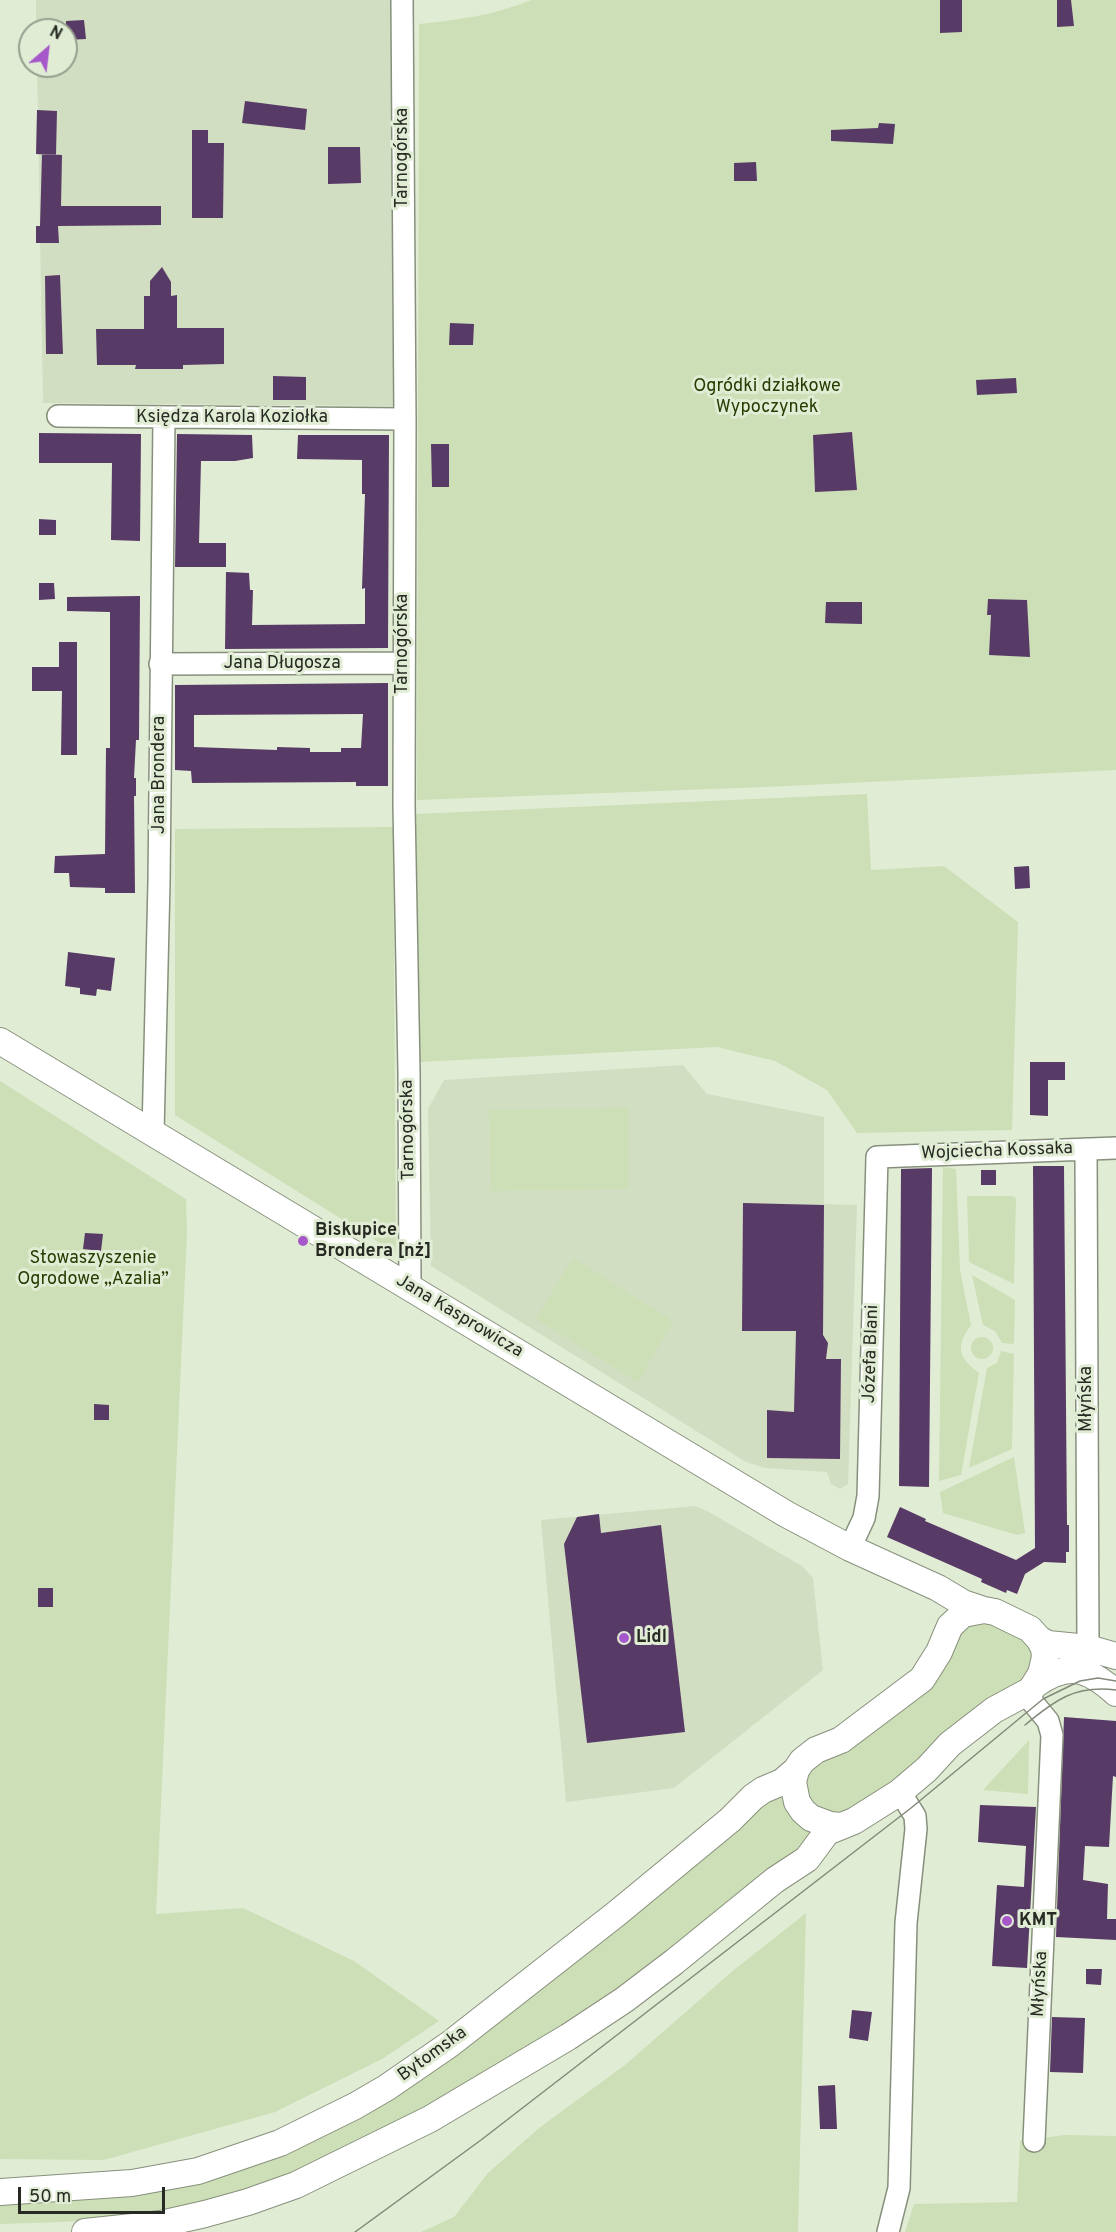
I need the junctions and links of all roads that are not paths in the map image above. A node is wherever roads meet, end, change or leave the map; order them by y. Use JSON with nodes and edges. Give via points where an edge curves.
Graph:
{"nodes":[{"id":1,"x":402,"y":0,"type":"edge"},
{"id":2,"x":58,"y":416,"type":"dead end"},
{"id":3,"x":164,"y":417,"type":"junction"},
{"id":4,"x":405,"y":419,"type":"junction"},
{"id":5,"x":403,"y":663,"type":"junction"},
{"id":6,"x":160,"y":664,"type":"junction"},
{"id":7,"x":0,"y":1041,"type":"edge"},
{"id":8,"x":153,"y":1133,"type":"junction"},
{"id":9,"x":1116,"y":1148,"type":"edge"},
{"id":10,"x":1086,"y":1149,"type":"junction"},
{"id":11,"x":877,"y":1157,"type":"joint"},
{"id":12,"x":410,"y":1288,"type":"junction"},
{"id":13,"x":850,"y":1548,"type":"junction"},
{"id":14,"x":923,"y":1582,"type":"junction"},
{"id":15,"x":984,"y":1610,"type":"junction"},
{"id":16,"x":945,"y":1636,"type":"junction"},
{"id":17,"x":1039,"y":1639,"type":"junction"},
{"id":18,"x":1088,"y":1648,"type":"junction"},
{"id":19,"x":1116,"y":1656,"type":"edge"},
{"id":20,"x":1030,"y":1689,"type":"junction"},
{"id":21,"x":1116,"y":1693,"type":"edge"},
{"id":22,"x":796,"y":1770,"type":"junction"},
{"id":23,"x":900,"y":1792,"type":"junction"},
{"id":24,"x":841,"y":1826,"type":"junction"},
{"id":25,"x":1034,"y":2140,"type":"dead end"},
{"id":26,"x":0,"y":2192,"type":"edge"},
{"id":27,"x":85,"y":2232,"type":"edge"},
{"id":28,"x":888,"y":2232,"type":"edge"}],
"edges":[{"from":1,"to":4,"type":"street","name":"Tarnogórska"},
{"from":2,"to":3,"type":"street","name":"Księdza Karola Koziołka"},
{"from":3,"to":4,"type":"street","name":"Księdza Karola Koziołka"},
{"from":3,"to":6,"type":"street","name":"Jana Brondera"},
{"from":4,"to":5,"type":"street","name":"Tarnogórska"},
{"from":5,"to":6,"type":"street","name":"Jana Długosza"},
{"from":5,"to":12,"type":"street","name":"Tarnogórska"},
{"from":6,"to":8,"type":"street","name":"Jana Brondera"},
{"from":7,"to":8,"type":"street","name":"Jana Kasprowicza"},
{"from":8,"to":12,"type":"street","name":"Jana Kasprowicza"},
{"from":9,"to":10,"type":"street","name":"Wojciecha Kossaka"},
{"from":10,"to":11,"type":"street","name":"Wojciecha Kossaka"},
{"from":10,"to":18,"type":"street","name":"Młyńska"},
{"from":11,"to":13,"type":"street","name":"Józefa Blani","via":[[868,1496],[864,1518]]},
{"from":12,"to":13,"type":"street","name":"Jana Kasprowicza","via":[[786,1514]]},
{"from":13,"to":14,"type":"street","name":"Jana Kasprowicza"},
{"from":14,"to":15,"type":"street","name":"Jana Kasprowicza"},
{"from":14,"to":16,"type":"street","name":"Jana Kasprowicza","via":[[938,1596],[944,1609]]},
{"from":15,"to":16,"type":"street","via":[[956,1618]]},
{"from":15,"to":17,"type":"street","name":"Jana Kasprowicza","via":[[1023,1624]]},
{"from":16,"to":22,"type":"street","name":"Bytomska","via":[[932,1667],[922,1679],[841,1740],[809,1754]]},
{"from":17,"to":18,"type":"street","via":[[1048,1644]]},
{"from":17,"to":20,"type":"street","via":[[1045,1657],[1041,1674]]},
{"from":18,"to":19,"type":"street"},
{"from":20,"to":21,"type":"street","via":[[1048,1676],[1071,1669],[1093,1675]]},
{"from":20,"to":23,"type":"street","via":[[951,1743]]},
{"from":20,"to":25,"type":"street","name":"Młyńska","via":[[1052,1735]]},
{"from":22,"to":24,"type":"street","via":[[793,1791],[803,1811],[820,1822]]},
{"from":22,"to":26,"type":"street","name":"Bytomska","via":[[753,1797],[730,1820],[450,2044],[355,2106],[280,2143],[198,2171],[132,2183]]},
{"from":23,"to":24,"type":"street"},
{"from":23,"to":28,"type":"street","via":[[915,1816],[916,1842],[906,1923],[899,2188]]},
{"from":24,"to":27,"type":"street","via":[[827,1832],[807,1859],[624,2000],[430,2119],[296,2185],[248,2202],[161,2224]]}]}
